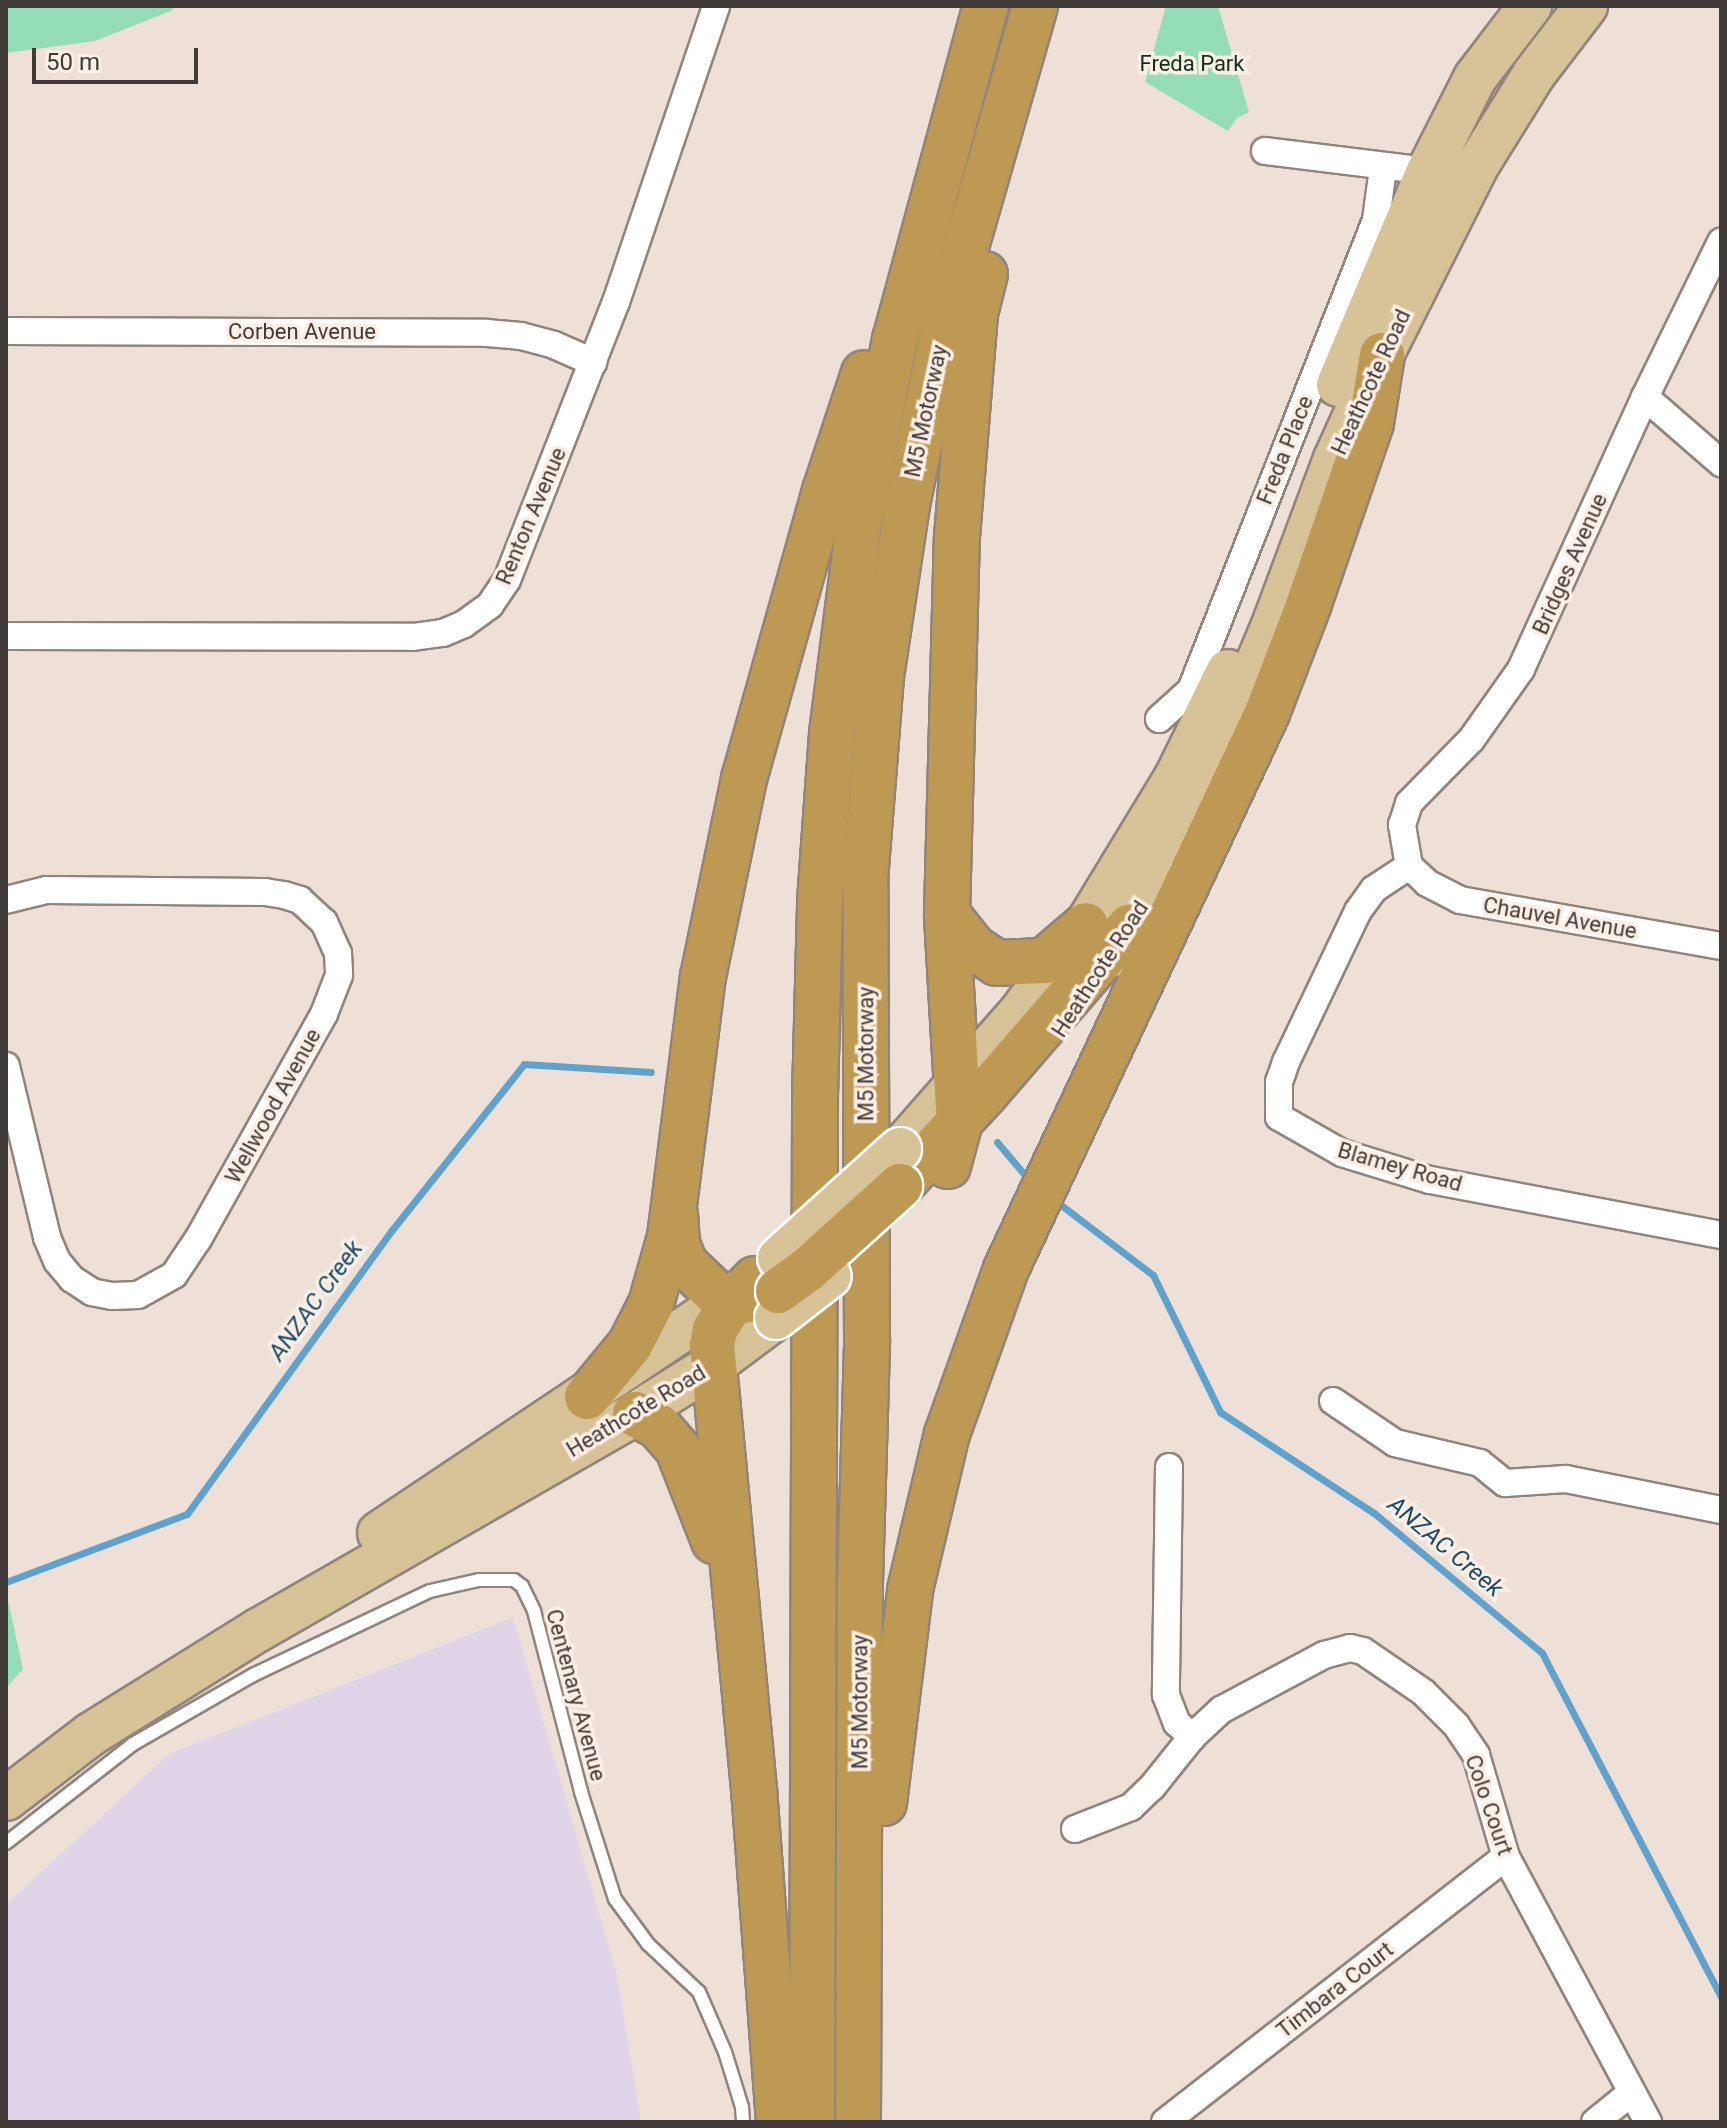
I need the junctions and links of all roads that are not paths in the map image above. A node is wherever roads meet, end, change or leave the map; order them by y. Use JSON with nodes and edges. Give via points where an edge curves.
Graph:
{"nodes":[{"id":1,"x":716,"y":6,"type":"edge"},
{"id":2,"x":986,"y":6,"type":"edge"},
{"id":3,"x":1035,"y":6,"type":"edge"},
{"id":4,"x":1058,"y":6,"type":"edge"},
{"id":5,"x":1530,"y":6,"type":"edge"},
{"id":6,"x":1584,"y":8,"type":"edge"},
{"id":7,"x":971,"y":52,"type":"junction"},
{"id":8,"x":1517,"y":75,"type":"dead end"},
{"id":9,"x":1265,"y":151,"type":"dead end"},
{"id":10,"x":1383,"y":168,"type":"junction"},
{"id":11,"x":1436,"y":170,"type":"junction"},
{"id":12,"x":1721,"y":242,"type":"edge"},
{"id":13,"x":6,"y":331,"type":"edge"},
{"id":14,"x":1382,"y":355,"type":"junction"},
{"id":15,"x":593,"y":362,"type":"junction"},
{"id":16,"x":1645,"y":397,"type":"junction"},
{"id":17,"x":1721,"y":463,"type":"edge"},
{"id":18,"x":6,"y":636,"type":"edge"},
{"id":19,"x":1159,"y":719,"type":"dead end"},
{"id":20,"x":1409,"y":866,"type":"junction"},
{"id":21,"x":6,"y":900,"type":"edge"},
{"id":22,"x":947,"y":914,"type":"junction"},
{"id":23,"x":1086,"y":925,"type":"junction"},
{"id":24,"x":1129,"y":927,"type":"junction"},
{"id":25,"x":1721,"y":946,"type":"edge"},
{"id":26,"x":6,"y":1066,"type":"edge"},
{"id":27,"x":958,"y":1104,"type":"junction"},
{"id":28,"x":948,"y":1166,"type":"junction"},
{"id":29,"x":901,"y":1182,"type":"junction"},
{"id":30,"x":673,"y":1199,"type":"junction"},
{"id":31,"x":1721,"y":1235,"type":"edge"},
{"id":32,"x":757,"y":1292,"type":"junction"},
{"id":33,"x":713,"y":1365,"type":"junction"},
{"id":34,"x":587,"y":1397,"type":"junction"},
{"id":35,"x":1333,"y":1401,"type":"dead end"},
{"id":36,"x":635,"y":1414,"type":"junction"},
{"id":37,"x":1169,"y":1467,"type":"dead end"},
{"id":38,"x":1721,"y":1510,"type":"edge"},
{"id":39,"x":736,"y":1621,"type":"junction"},
{"id":40,"x":260,"y":1629,"type":"junction"},
{"id":41,"x":1192,"y":1737,"type":"junction"},
{"id":42,"x":6,"y":1799,"type":"edge"},
{"id":43,"x":1075,"y":1829,"type":"dead end"},
{"id":44,"x":6,"y":1843,"type":"edge"},
{"id":45,"x":1506,"y":1857,"type":"junction"},
{"id":46,"x":1631,"y":2093,"type":"junction"},
{"id":47,"x":743,"y":2122,"type":"edge"},
{"id":48,"x":779,"y":2122,"type":"edge"},
{"id":49,"x":812,"y":2122,"type":"edge"},
{"id":50,"x":858,"y":2122,"type":"edge"},
{"id":51,"x":867,"y":2122,"type":"edge"},
{"id":52,"x":1165,"y":2122,"type":"edge"},
{"id":53,"x":1595,"y":2122,"type":"edge"},
{"id":54,"x":1648,"y":2122,"type":"edge"}],
"edges":[{"from":1,"to":15,"type":"street","name":"Renton Avenue","via":[[666,164]]},
{"from":2,"to":7,"type":"highway","name":"M5 Motorway"},
{"from":3,"to":50,"type":"highway","name":"M5 Motorway","via":[[945,320],[907,505],[881,677],[865,880],[867,1340],[860,1582]]},
{"from":4,"to":22,"type":"highway","via":[[1029,93],[975,314],[957,537]]},
{"from":5,"to":11,"type":"main road","name":"Heathcote Road","via":[[1475,78]]},
{"from":6,"to":8,"type":"lane"},
{"from":6,"to":14,"type":"main road","name":"Heathcote Road","via":[[1534,74],[1477,166]]},
{"from":7,"to":30,"type":"highway","via":[[825,491],[744,779],[703,977]]},
{"from":7,"to":49,"type":"highway","name":"M5 Motorway","via":[[892,354],[859,523],[832,733],[820,901],[815,1097]]},
{"from":9,"to":10,"type":"street"},
{"from":10,"to":11,"type":"street"},
{"from":10,"to":19,"type":"street","name":"Freda Place","via":[[1376,220],[1191,690]]},
{"from":11,"to":23,"type":"main road","name":"Heathcote Road","via":[[1309,453],[1236,653],[1176,777]]},
{"from":12,"to":16,"type":"street","name":"Bridges Avenue"},
{"from":13,"to":15,"type":"street","name":"Corben Avenue","via":[[487,333],[554,345]]},
{"from":14,"to":24,"type":"main road","name":"Heathcote Road","via":[[1335,459],[1201,798]]},
{"from":14,"to":51,"type":"highway","via":[[1371,423],[1267,713],[1029,1218],[947,1434],[900,1650],[884,1806]]},
{"from":15,"to":18,"type":"street","name":"Renton Avenue","via":[[507,580],[490,605],[464,624],[413,637]]},
{"from":16,"to":17,"type":"street"},
{"from":16,"to":20,"type":"street","name":"Bridges Avenue","via":[[1521,669],[1471,740],[1409,803],[1402,825]]},
{"from":20,"to":25,"type":"street","name":"Chauvel Avenue","via":[[1427,883],[1460,900]]},
{"from":20,"to":31,"type":"street","name":"Blamey Road","via":[[1374,889],[1358,911],[1286,1062],[1279,1082],[1279,1117],[1342,1153],[1430,1180]]},
{"from":21,"to":26,"type":"street","name":"Wellwood Avenue","via":[[46,890],[284,895],[300,900],[324,922],[338,953],[339,975],[324,1014],[198,1239],[174,1275],[138,1295],[92,1292],[57,1261]]},
{"from":22,"to":23,"type":"highway","via":[[974,948],[997,963],[1044,961]]},
{"from":22,"to":27,"type":"highway"},
{"from":23,"to":27,"type":"main road","name":"Heathcote Road"},
{"from":24,"to":27,"type":"highway"},
{"from":24,"to":28,"type":"main road","name":"Heathcote Road","via":[[1037,1066]]},
{"from":27,"to":28,"type":"highway"},
{"from":27,"to":29,"type":"highway"},
{"from":28,"to":29,"type":"main road","name":"Heathcote Road"},
{"from":29,"to":32,"type":"highway","bridge":true,"via":[[806,1271]]},
{"from":30,"to":32,"type":"highway","via":[[677,1244],[685,1264]]},
{"from":30,"to":34,"type":"highway","via":[[670,1237],[651,1304],[630,1345]]},
{"from":32,"to":33,"type":"highway","via":[[715,1330]]},
{"from":32,"to":34,"type":"main road","name":"Heathcote Road"},
{"from":33,"to":36,"type":"main road","name":"Heathcote Road"},
{"from":33,"to":39,"type":"highway"},
{"from":34,"to":40,"type":"main road","name":"Heathcote Road","via":[[397,1519]]},
{"from":35,"to":38,"type":"street","via":[[1395,1443],[1465,1458],[1505,1483],[1566,1479]]},
{"from":36,"to":39,"type":"highway","via":[[659,1427],[678,1449],[709,1521]]},
{"from":36,"to":40,"type":"main road","name":"Heathcote Road"},
{"from":37,"to":41,"type":"street","via":[[1166,1695],[1177,1723]]},
{"from":39,"to":48,"type":"highway"},
{"from":40,"to":42,"type":"main road","name":"Heathcote Road","via":[[91,1734]]},
{"from":41,"to":43,"type":"street","name":"Colo Court","via":[[1131,1807]]},
{"from":41,"to":45,"type":"street","name":"Colo Court","via":[[1221,1710],[1324,1655],[1350,1648],[1363,1651],[1423,1692],[1456,1725],[1476,1755]]},
{"from":44,"to":47,"type":"lane","name":"Centenary Avenue","via":[[133,1744],[253,1675],[430,1591],[479,1580],[514,1580],[534,1611],[615,1899],[648,1944],[699,1992],[725,2052]]},
{"from":45,"to":46,"type":"street","name":"Colo Court"},
{"from":45,"to":52,"type":"street","name":"Timbara Court"},
{"from":46,"to":53,"type":"street"},
{"from":46,"to":54,"type":"street","name":"Colo Court"}]}
